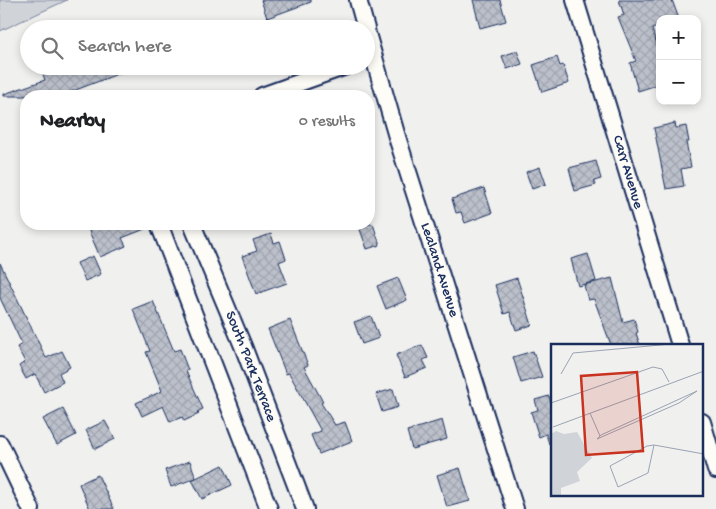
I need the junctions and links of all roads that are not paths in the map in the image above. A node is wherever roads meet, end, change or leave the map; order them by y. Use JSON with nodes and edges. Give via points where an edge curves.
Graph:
{"nodes":[{"id":1,"x":358,"y":0,"type":"edge"},
{"id":2,"x":575,"y":0,"type":"edge"},
{"id":3,"x":364,"y":20,"type":"edge"},
{"id":4,"x":375,"y":74,"type":"edge"},
{"id":5,"x":321,"y":75,"type":"edge"},
{"id":6,"x":279,"y":90,"type":"edge"},
{"id":7,"x":161,"y":230,"type":"edge"},
{"id":8,"x":195,"y":230,"type":"edge"},
{"id":9,"x":680,"y":344,"type":"edge"},
{"id":10,"x":704,"y":429,"type":"edge"},
{"id":11,"x":0,"y":444,"type":"edge"},
{"id":12,"x":716,"y":470,"type":"edge"},
{"id":13,"x":31,"y":509,"type":"edge"},
{"id":14,"x":269,"y":509,"type":"edge"},
{"id":15,"x":305,"y":509,"type":"edge"},
{"id":16,"x":515,"y":509,"type":"edge"}],
"edges":[{"from":1,"to":3,"type":"street","name":"Lealand Avenue"},
{"from":2,"to":9,"type":"street","name":"Carr Avenue"},
{"from":4,"to":16,"type":"street","name":"Lealand Avenue"},
{"from":5,"to":6,"type":"street"},
{"from":7,"to":14,"type":"street"},
{"from":8,"to":15,"type":"street","name":"South Park Terrace"},
{"from":10,"to":12,"type":"street"},
{"from":11,"to":13,"type":"street"}]}
